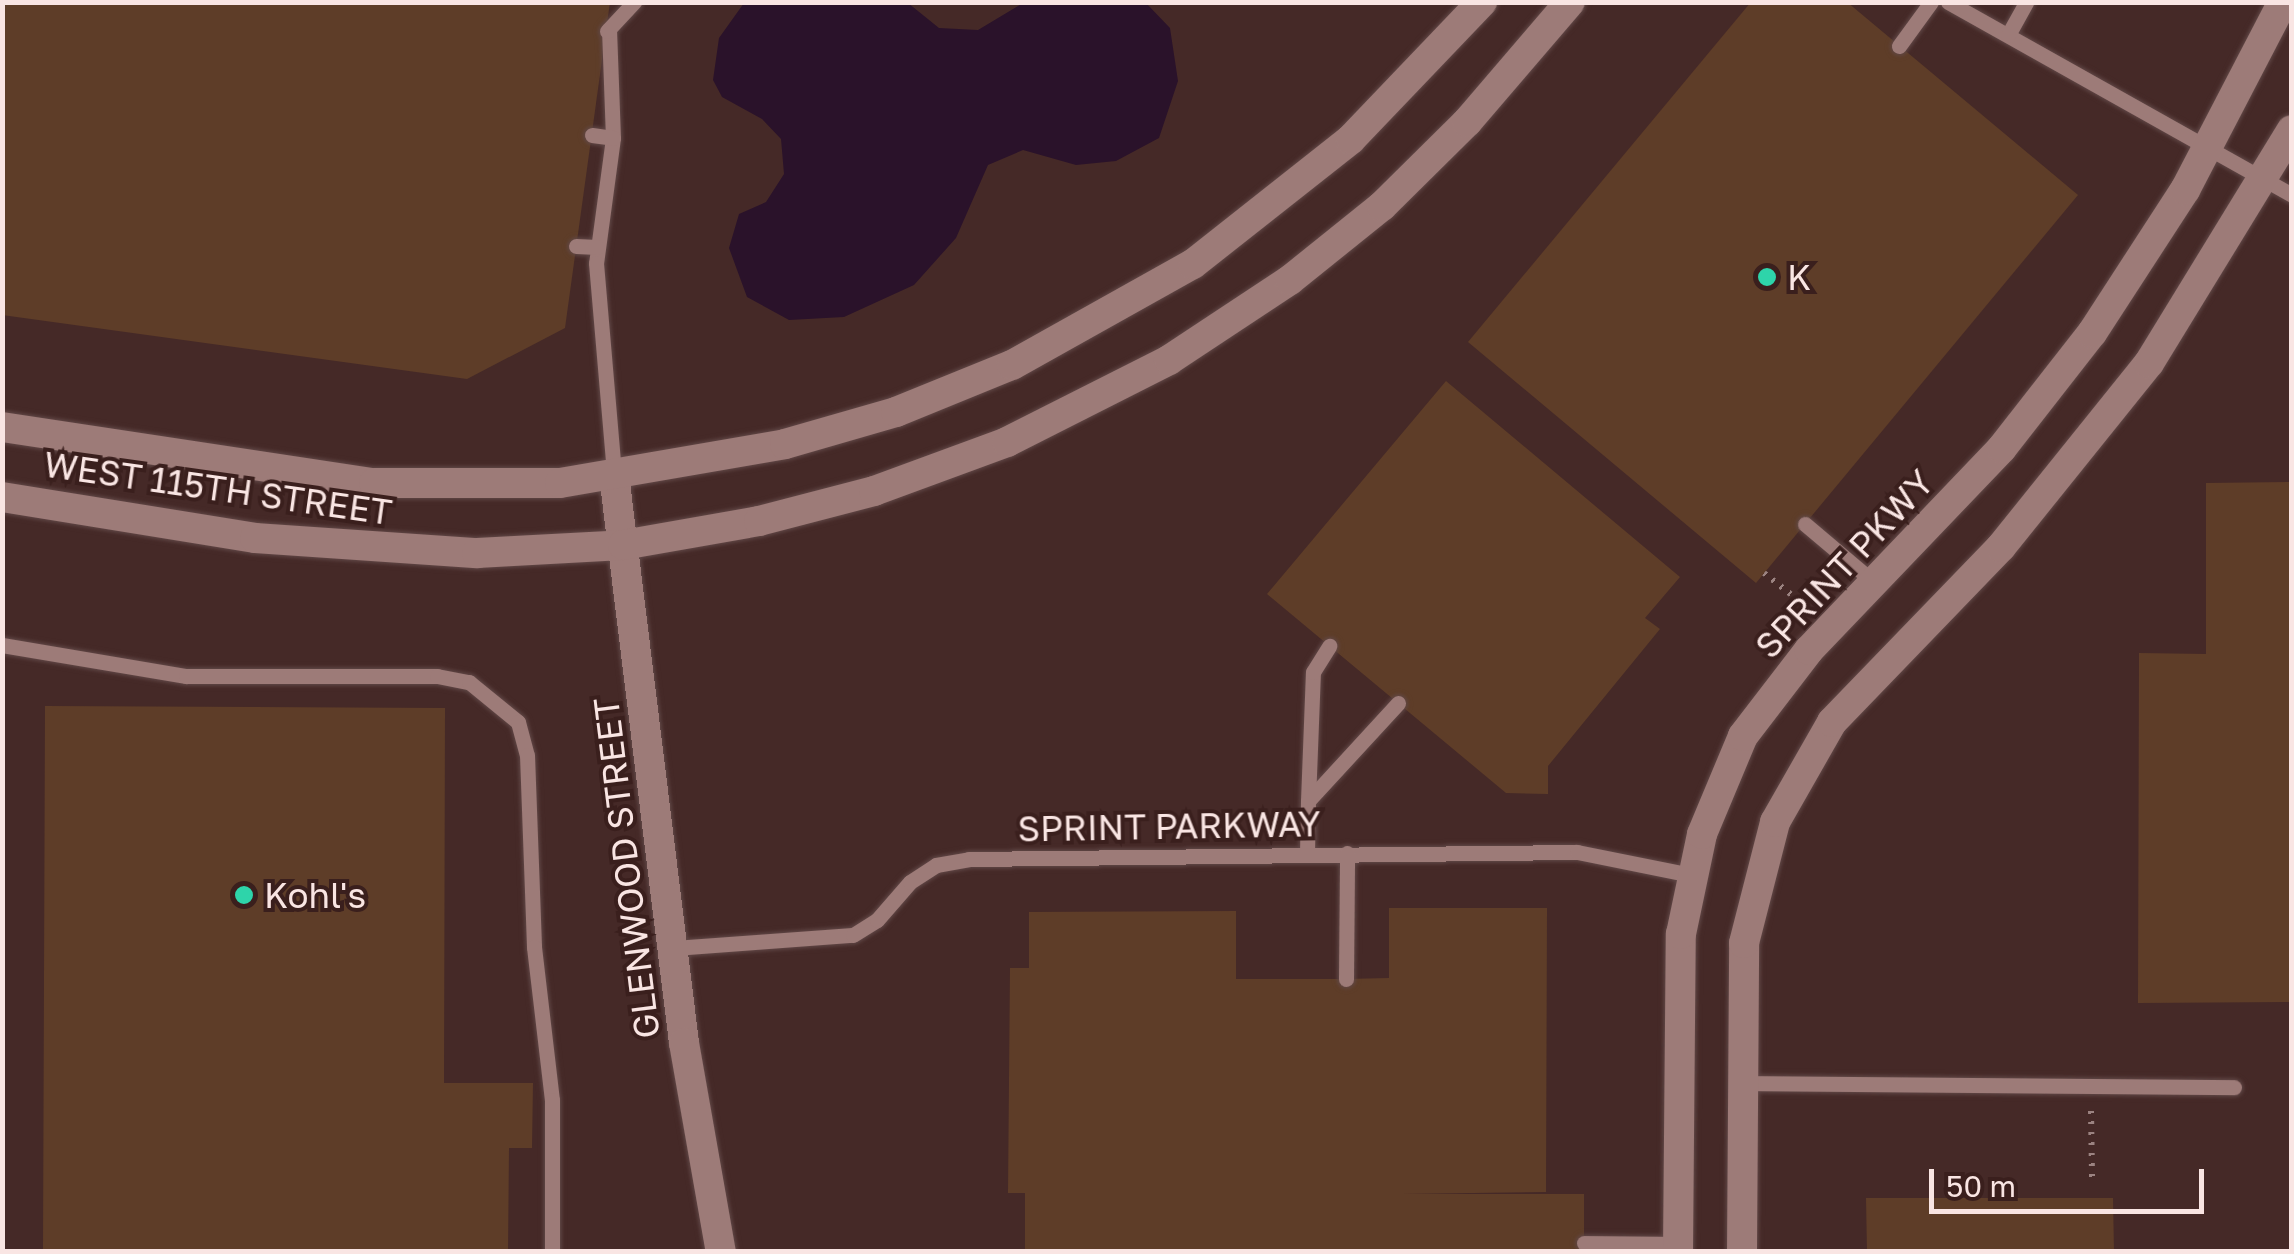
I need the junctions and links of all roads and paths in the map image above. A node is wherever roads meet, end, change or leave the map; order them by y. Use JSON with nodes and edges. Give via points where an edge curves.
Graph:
{"nodes":[{"id":1,"x":634,"y":2,"type":"edge"},
{"id":2,"x":1482,"y":2,"type":"edge"},
{"id":3,"x":1570,"y":2,"type":"edge"},
{"id":4,"x":1931,"y":2,"type":"edge"},
{"id":5,"x":1948,"y":2,"type":"edge"},
{"id":6,"x":2026,"y":2,"type":"edge"},
{"id":7,"x":2283,"y":2,"type":"edge"},
{"id":8,"x":2008,"y":35,"type":"junction"},
{"id":9,"x":1900,"y":46,"type":"dead end"},
{"id":10,"x":2292,"y":130,"type":"edge"},
{"id":11,"x":592,"y":135,"type":"dead end"},
{"id":12,"x":613,"y":138,"type":"junction"},
{"id":13,"x":2208,"y":149,"type":"junction"},
{"id":14,"x":2264,"y":180,"type":"junction"},
{"id":15,"x":2292,"y":195,"type":"edge"},
{"id":16,"x":576,"y":246,"type":"dead end"},
{"id":17,"x":597,"y":248,"type":"junction"},
{"id":18,"x":2,"y":427,"type":"edge"},
{"id":19,"x":614,"y":475,"type":"junction"},
{"id":20,"x":2,"y":496,"type":"edge"},
{"id":21,"x":1805,"y":524,"type":"dead end"},
{"id":22,"x":623,"y":544,"type":"junction"},
{"id":23,"x":1764,"y":574,"type":"dead end"},
{"id":24,"x":1876,"y":584,"type":"junction"},
{"id":25,"x":1798,"y":600,"type":"dead end"},
{"id":26,"x":2,"y":645,"type":"edge"},
{"id":27,"x":1329,"y":646,"type":"dead end"},
{"id":28,"x":1398,"y":703,"type":"dead end"},
{"id":29,"x":1308,"y":801,"type":"junction"},
{"id":30,"x":1307,"y":853,"type":"junction"},
{"id":31,"x":1346,"y":853,"type":"junction"},
{"id":32,"x":1691,"y":876,"type":"junction"},
{"id":33,"x":674,"y":948,"type":"junction"},
{"id":34,"x":1346,"y":979,"type":"dead end"},
{"id":35,"x":1742,"y":1083,"type":"junction"},
{"id":36,"x":2234,"y":1088,"type":"dead end"},
{"id":37,"x":2092,"y":1110,"type":"dead end"},
{"id":38,"x":2092,"y":1178,"type":"dead end"},
{"id":39,"x":1584,"y":1243,"type":"dead end"},
{"id":40,"x":1678,"y":1248,"type":"edge"},
{"id":41,"x":552,"y":1252,"type":"edge"},
{"id":42,"x":720,"y":1252,"type":"edge"},
{"id":43,"x":1742,"y":1252,"type":"edge"}],
"edges":[{"from":1,"to":12,"type":"lane","via":[[608,30]]},
{"from":2,"to":19,"type":"street","name":"WEST 115TH STREET","via":[[1430,62],[1294,190],[1105,317],[1012,365],[896,412],[785,444]]},
{"from":3,"to":22,"type":"street","name":"WEST 115TH STREET","via":[[1467,122],[1382,206],[1290,280],[1168,360],[1007,442],[874,491],[759,521]]},
{"from":4,"to":9,"type":"lane"},
{"from":5,"to":8,"type":"lane"},
{"from":6,"to":8,"type":"lane"},
{"from":7,"to":13,"type":"street","name":"SPRINT PKWY"},
{"from":8,"to":13,"type":"lane"},
{"from":10,"to":14,"type":"street"},
{"from":11,"to":12,"type":"lane"},
{"from":12,"to":17,"type":"lane"},
{"from":13,"to":14,"type":"lane"},
{"from":13,"to":24,"type":"street","name":"SPRINT PKWY","via":[[2141,262],[2061,374]]},
{"from":14,"to":15,"type":"lane"},
{"from":14,"to":35,"type":"street","via":[[2180,318],[2106,420],[2002,547],[1861,688],[1803,767],[1755,884],[1744,943]]},
{"from":16,"to":17,"type":"lane"},
{"from":17,"to":19,"type":"lane"},
{"from":18,"to":19,"type":"street","name":"WEST 115TH STREET","via":[[374,483],[560,483]]},
{"from":19,"to":22,"type":"street","name":"GLENWOOD STREET"},
{"from":20,"to":22,"type":"street","name":"WEST 115TH STREET","via":[[366,549],[495,552]]},
{"from":21,"to":24,"type":"lane"},
{"from":22,"to":33,"type":"street","name":"GLENWOOD STREET"},
{"from":23,"to":25,"type":"path"},
{"from":24,"to":32,"type":"street","name":"SPRINT PKWY","via":[[1809,650],[1744,736]]},
{"from":26,"to":41,"type":"lane","via":[[186,676],[437,676],[469,682],[518,722],[527,756],[534,947],[552,1100]]},
{"from":27,"to":29,"type":"lane","via":[[1313,672]]},
{"from":28,"to":29,"type":"lane"},
{"from":29,"to":30,"type":"lane"},
{"from":30,"to":31,"type":"lane","name":"SPRINT PARKWAY"},
{"from":30,"to":33,"type":"lane","name":"SPRINT PARKWAY","via":[[970,859],[936,865],[852,935]]},
{"from":31,"to":32,"type":"lane","name":"SPRINT PARKWAY","via":[[1577,852]]},
{"from":31,"to":34,"type":"lane"},
{"from":32,"to":40,"type":"street","name":"SPRINT PKWY","via":[[1679,970]]},
{"from":33,"to":42,"type":"street","name":"GLENWOOD STREET"},
{"from":35,"to":36,"type":"lane"},
{"from":35,"to":43,"type":"street"},
{"from":37,"to":38,"type":"path"},
{"from":39,"to":40,"type":"lane"}]}
